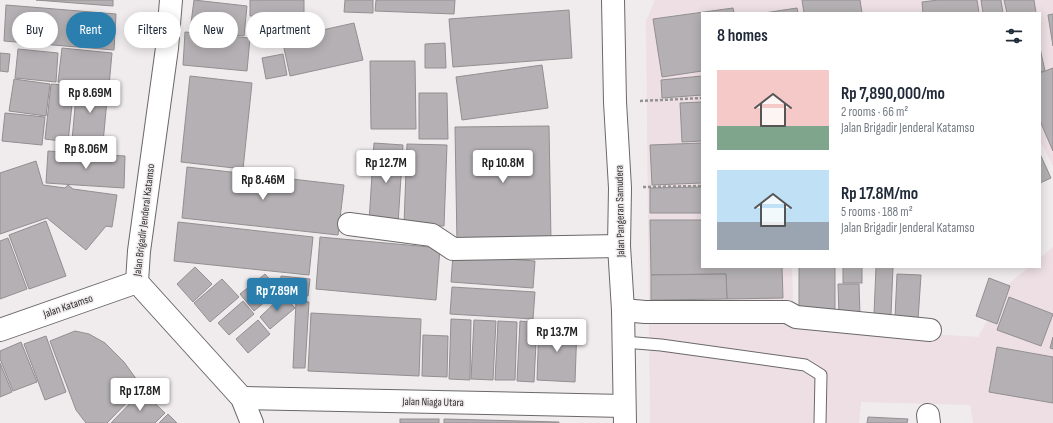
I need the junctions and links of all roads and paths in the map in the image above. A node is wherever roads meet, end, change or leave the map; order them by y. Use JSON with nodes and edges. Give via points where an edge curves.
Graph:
{"nodes":[{"id":1,"x":171,"y":0,"type":"edge"},
{"id":2,"x":613,"y":0,"type":"edge"},
{"id":3,"x":701,"y":98,"type":"edge"},
{"id":4,"x":615,"y":102,"type":"junction"},
{"id":5,"x":701,"y":186,"type":"edge"},
{"id":6,"x":620,"y":188,"type":"junction"},
{"id":7,"x":350,"y":224,"type":"dead end"},
{"id":8,"x":619,"y":246,"type":"junction"},
{"id":9,"x":137,"y":282,"type":"junction"},
{"id":10,"x":623,"y":310,"type":"junction"},
{"id":11,"x":0,"y":330,"type":"edge"},
{"id":12,"x":930,"y":330,"type":"dead end"},
{"id":13,"x":624,"y":342,"type":"junction"},
{"id":14,"x":242,"y":398,"type":"junction"},
{"id":15,"x":624,"y":414,"type":"edge"},
{"id":16,"x":252,"y":423,"type":"edge"},
{"id":17,"x":820,"y":423,"type":"edge"}],
"edges":[{"from":1,"to":9,"type":"main road","name":"Jalan Brigadir Jenderal Katamso"},
{"from":2,"to":4,"type":"main road","name":"Jalan Pangeran Samudera"},
{"from":3,"to":4,"type":"path"},
{"from":4,"to":6,"type":"main road","name":"Jalan Pangeran Samudera"},
{"from":5,"to":6,"type":"path"},
{"from":6,"to":8,"type":"main road","name":"Jalan Pangeran Samudera"},
{"from":7,"to":8,"type":"main road","via":[[432,235],[453,249]]},
{"from":8,"to":10,"type":"main road","name":"Jalan Pangeran Samudera"},
{"from":9,"to":11,"type":"main road","name":"Jalan Katamso"},
{"from":9,"to":14,"type":"main road","name":"Jalan Brigadir Jenderal Katamso"},
{"from":10,"to":12,"type":"main road","via":[[787,312],[796,317]]},
{"from":10,"to":13,"type":"main road","name":"Jalan Pangeran Samudera"},
{"from":13,"to":15,"type":"main road","name":"Jalan Pangeran Samudera"},
{"from":13,"to":17,"type":"lane","via":[[805,365],[821,374]]},
{"from":14,"to":15,"type":"main road","name":"Jalan Niaga Utara"},
{"from":14,"to":16,"type":"main road","name":"Jalan Brigadir Jenderal Katamso"}]}
